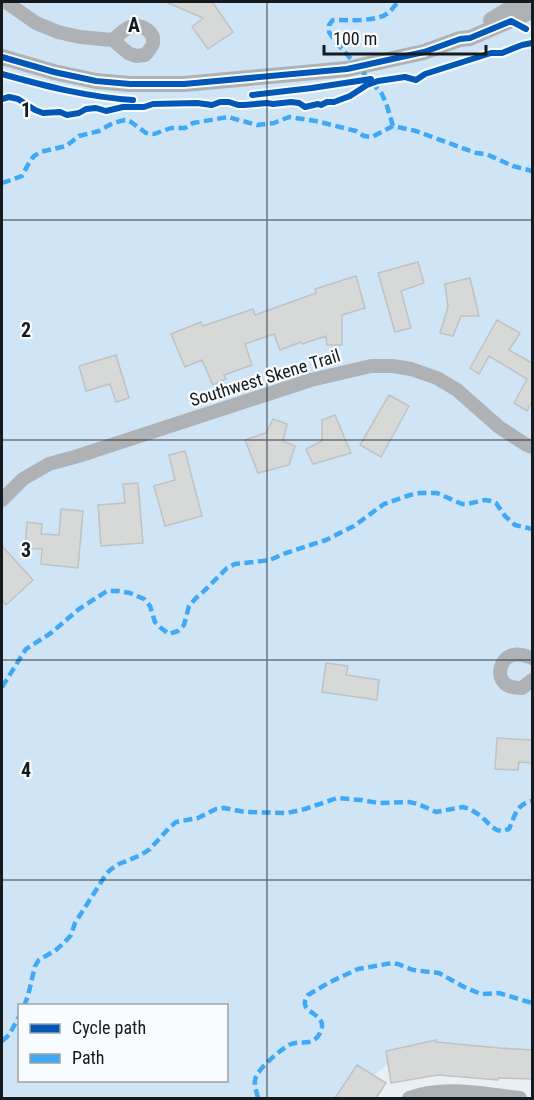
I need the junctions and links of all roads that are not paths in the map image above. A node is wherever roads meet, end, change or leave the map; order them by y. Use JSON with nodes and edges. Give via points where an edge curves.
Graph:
{"nodes":[{"id":1,"x":6,"y":2,"type":"edge"},
{"id":2,"x":521,"y":2,"type":"edge"},
{"id":3,"x":532,"y":11,"type":"edge"},
{"id":4,"x":460,"y":39,"type":"junction"},
{"id":5,"x":113,"y":40,"type":"dead end"},
{"id":6,"x":2,"y":57,"type":"edge"},
{"id":7,"x":532,"y":447,"type":"edge"},
{"id":8,"x":2,"y":500,"type":"edge"},
{"id":9,"x":532,"y":658,"type":"edge"},
{"id":10,"x":532,"y":680,"type":"edge"},
{"id":11,"x":409,"y":1098,"type":"edge"},
{"id":12,"x":520,"y":1098,"type":"edge"}],
"edges":[{"from":1,"to":5,"type":"street","via":[[36,23],[58,32]]},
{"from":2,"to":4,"type":"street"},
{"from":3,"to":4,"type":"street"},
{"from":4,"to":6,"type":"street","via":[[424,52],[346,69],[184,84],[96,81]]},
{"from":7,"to":8,"type":"street","name":"Southwest Skene Trail","via":[[499,427],[437,378],[411,369],[371,366],[311,380],[49,464],[23,479]]},
{"from":9,"to":10,"type":"street","via":[[510,655],[500,670],[501,678],[513,687],[522,688]]},
{"from":11,"to":12,"type":"street","via":[[456,1091]]}]}
